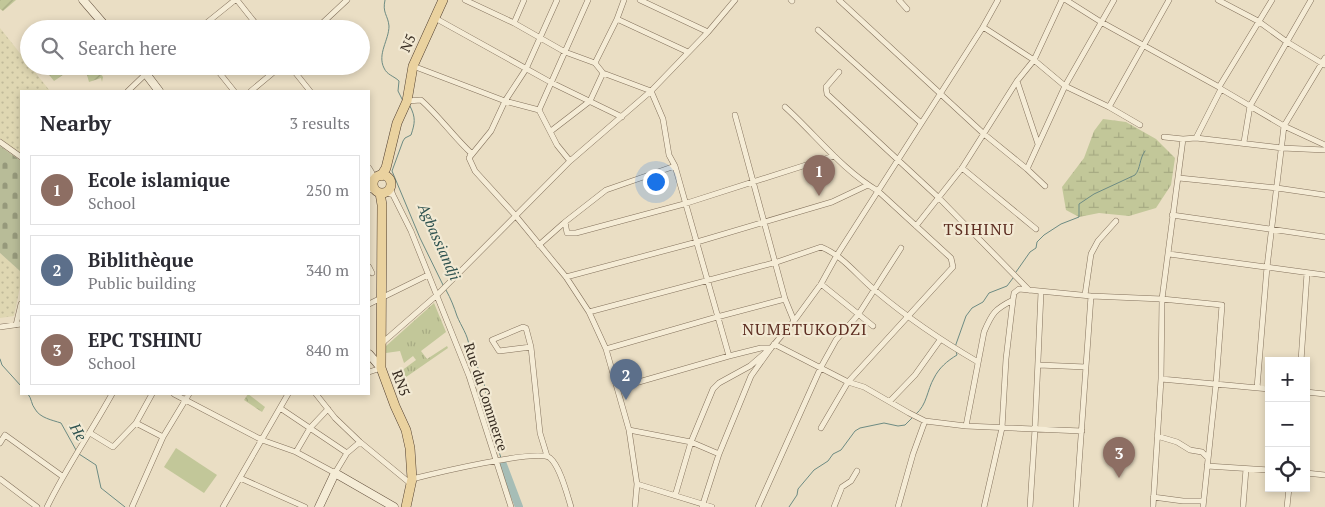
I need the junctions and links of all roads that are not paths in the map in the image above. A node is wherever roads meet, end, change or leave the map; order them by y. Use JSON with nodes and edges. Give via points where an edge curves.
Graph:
{"nodes":[{"id":1,"x":83,"y":0,"type":"edge"},
{"id":2,"x":236,"y":0,"type":"edge"},
{"id":3,"x":347,"y":0,"type":"edge"},
{"id":4,"x":443,"y":0,"type":"edge"},
{"id":5,"x":465,"y":0,"type":"edge"},
{"id":6,"x":524,"y":0,"type":"edge"},
{"id":7,"x":557,"y":0,"type":"edge"},
{"id":8,"x":588,"y":0,"type":"edge"},
{"id":9,"x":624,"y":0,"type":"edge"},
{"id":10,"x":640,"y":0,"type":"edge"},
{"id":11,"x":735,"y":0,"type":"edge"},
{"id":12,"x":839,"y":0,"type":"edge"},
{"id":13,"x":899,"y":0,"type":"edge"},
{"id":14,"x":998,"y":0,"type":"edge"},
{"id":15,"x":1062,"y":0,"type":"edge"},
{"id":16,"x":1066,"y":0,"type":"edge"},
{"id":17,"x":1114,"y":0,"type":"edge"},
{"id":18,"x":1170,"y":0,"type":"edge"},
{"id":19,"x":1218,"y":0,"type":"edge"},
{"id":20,"x":1272,"y":0,"type":"edge"},
{"id":21,"x":1311,"y":0,"type":"edge"},
{"id":22,"x":908,"y":8,"type":"dead end"},
{"id":23,"x":435,"y":18,"type":"junction"},
{"id":24,"x":617,"y":19,"type":"junction"},
{"id":25,"x":100,"y":20,"type":"edge"},
{"id":26,"x":210,"y":20,"type":"edge"},
{"id":27,"x":253,"y":20,"type":"edge"},
{"id":28,"x":325,"y":20,"type":"edge"},
{"id":29,"x":1258,"y":21,"type":"junction"},
{"id":30,"x":1101,"y":22,"type":"junction"},
{"id":31,"x":514,"y":23,"type":"junction"},
{"id":32,"x":983,"y":27,"type":"junction"},
{"id":33,"x":818,"y":30,"type":"dead end"},
{"id":34,"x":708,"y":32,"type":"junction"},
{"id":35,"x":540,"y":38,"type":"junction"},
{"id":36,"x":1287,"y":42,"type":"junction"},
{"id":37,"x":1144,"y":45,"type":"junction"},
{"id":38,"x":565,"y":52,"type":"junction"},
{"id":39,"x":688,"y":52,"type":"junction"},
{"id":40,"x":1325,"y":58,"type":"edge"},
{"id":41,"x":1034,"y":60,"type":"junction"},
{"id":42,"x":595,"y":63,"type":"junction"},
{"id":43,"x":1323,"y":64,"type":"edge"},
{"id":44,"x":413,"y":66,"type":"junction"},
{"id":45,"x":526,"y":69,"type":"junction"},
{"id":46,"x":839,"y":72,"type":"dead end"},
{"id":47,"x":603,"y":73,"type":"junction"},
{"id":48,"x":144,"y":75,"type":"edge"},
{"id":49,"x":147,"y":75,"type":"edge"},
{"id":50,"x":221,"y":75,"type":"edge"},
{"id":51,"x":271,"y":75,"type":"edge"},
{"id":52,"x":297,"y":75,"type":"edge"},
{"id":53,"x":1018,"y":81,"type":"junction"},
{"id":54,"x":552,"y":83,"type":"junction"},
{"id":55,"x":1066,"y":86,"type":"junction"},
{"id":56,"x":1220,"y":88,"type":"junction"},
{"id":57,"x":129,"y":90,"type":"edge"},
{"id":58,"x":158,"y":90,"type":"edge"},
{"id":59,"x":233,"y":90,"type":"edge"},
{"id":60,"x":253,"y":90,"type":"edge"},
{"id":61,"x":309,"y":90,"type":"edge"},
{"id":62,"x":651,"y":91,"type":"junction"},
{"id":63,"x":940,"y":92,"type":"junction"},
{"id":64,"x":505,"y":101,"type":"junction"},
{"id":65,"x":590,"y":101,"type":"junction"},
{"id":66,"x":406,"y":103,"type":"junction"},
{"id":67,"x":785,"y":106,"type":"dead end"},
{"id":68,"x":1250,"y":106,"type":"junction"},
{"id":69,"x":1109,"y":107,"type":"junction"},
{"id":70,"x":539,"y":110,"type":"junction"},
{"id":71,"x":735,"y":115,"type":"dead end"},
{"id":72,"x":622,"y":117,"type":"junction"},
{"id":73,"x":921,"y":123,"type":"junction"},
{"id":74,"x":1140,"y":125,"type":"dead end"},
{"id":75,"x":1284,"y":126,"type":"junction"},
{"id":76,"x":551,"y":131,"type":"junction"},
{"id":77,"x":984,"y":134,"type":"junction"},
{"id":78,"x":1164,"y":137,"type":"dead end"},
{"id":79,"x":1196,"y":138,"type":"junction"},
{"id":80,"x":1183,"y":139,"type":"junction"},
{"id":81,"x":0,"y":142,"type":"edge"},
{"id":82,"x":1244,"y":142,"type":"junction"},
{"id":83,"x":1038,"y":144,"type":"junction"},
{"id":84,"x":1324,"y":144,"type":"edge"},
{"id":85,"x":1282,"y":148,"type":"junction"},
{"id":86,"x":20,"y":156,"type":"edge"},
{"id":87,"x":834,"y":156,"type":"junction"},
{"id":88,"x":469,"y":158,"type":"junction"},
{"id":89,"x":899,"y":160,"type":"junction"},
{"id":90,"x":570,"y":161,"type":"junction"},
{"id":91,"x":675,"y":166,"type":"junction"},
{"id":92,"x":962,"y":168,"type":"junction"},
{"id":93,"x":1027,"y":169,"type":"junction"},
{"id":94,"x":1179,"y":178,"type":"junction"},
{"id":95,"x":753,"y":182,"type":"junction"},
{"id":96,"x":379,"y":183,"type":"edge"},
{"id":97,"x":868,"y":185,"type":"junction"},
{"id":98,"x":1045,"y":186,"type":"dead end"},
{"id":99,"x":1277,"y":188,"type":"junction"},
{"id":100,"x":878,"y":191,"type":"junction"},
{"id":101,"x":1325,"y":195,"type":"edge"},
{"id":102,"x":940,"y":198,"type":"junction"},
{"id":103,"x":684,"y":204,"type":"junction"},
{"id":104,"x":515,"y":215,"type":"junction"},
{"id":105,"x":1172,"y":215,"type":"junction"},
{"id":106,"x":1116,"y":221,"type":"dead end"},
{"id":107,"x":565,"y":222,"type":"junction"},
{"id":108,"x":764,"y":222,"type":"junction"},
{"id":109,"x":916,"y":226,"type":"junction"},
{"id":110,"x":1036,"y":229,"type":"dead end"},
{"id":111,"x":1273,"y":229,"type":"junction"},
{"id":112,"x":1325,"y":236,"type":"edge"},
{"id":113,"x":697,"y":242,"type":"junction"},
{"id":114,"x":539,"y":245,"type":"junction"},
{"id":115,"x":901,"y":248,"type":"dead end"},
{"id":116,"x":1169,"y":254,"type":"junction"},
{"id":117,"x":837,"y":255,"type":"junction"},
{"id":118,"x":776,"y":262,"type":"junction"},
{"id":119,"x":1267,"y":267,"type":"junction"},
{"id":120,"x":370,"y":269,"type":"edge"},
{"id":121,"x":372,"y":273,"type":"dead end"},
{"id":122,"x":1307,"y":273,"type":"junction"},
{"id":123,"x":428,"y":275,"type":"junction"},
{"id":124,"x":1325,"y":275,"type":"edge"},
{"id":125,"x":566,"y":277,"type":"junction"},
{"id":126,"x":708,"y":280,"type":"junction"},
{"id":127,"x":821,"y":284,"type":"junction"},
{"id":128,"x":874,"y":290,"type":"junction"},
{"id":129,"x":1029,"y":290,"type":"junction"},
{"id":130,"x":1041,"y":292,"type":"junction"},
{"id":131,"x":437,"y":295,"type":"junction"},
{"id":132,"x":382,"y":296,"type":"junction"},
{"id":133,"x":1088,"y":296,"type":"junction"},
{"id":134,"x":786,"y":299,"type":"junction"},
{"id":135,"x":1162,"y":299,"type":"junction"},
{"id":136,"x":1013,"y":300,"type":"junction"},
{"id":137,"x":370,"y":303,"type":"edge"},
{"id":138,"x":589,"y":312,"type":"junction"},
{"id":139,"x":858,"y":315,"type":"junction"},
{"id":140,"x":907,"y":316,"type":"junction"},
{"id":141,"x":717,"y":317,"type":"junction"},
{"id":142,"x":794,"y":321,"type":"junction"},
{"id":143,"x":19,"y":325,"type":"edge"},
{"id":144,"x":873,"y":326,"type":"dead end"},
{"id":145,"x":0,"y":327,"type":"edge"},
{"id":146,"x":940,"y":340,"type":"junction"},
{"id":147,"x":381,"y":344,"type":"junction"},
{"id":148,"x":773,"y":346,"type":"junction"},
{"id":149,"x":531,"y":347,"type":"junction"},
{"id":150,"x":606,"y":350,"type":"junction"},
{"id":151,"x":370,"y":355,"type":"edge"},
{"id":152,"x":729,"y":356,"type":"junction"},
{"id":153,"x":1301,"y":357,"type":"edge"},
{"id":154,"x":978,"y":362,"type":"junction"},
{"id":155,"x":1038,"y":365,"type":"junction"},
{"id":156,"x":821,"y":367,"type":"junction"},
{"id":157,"x":1086,"y":367,"type":"junction"},
{"id":158,"x":381,"y":368,"type":"junction"},
{"id":159,"x":370,"y":372,"type":"edge"},
{"id":160,"x":1161,"y":379,"type":"junction"},
{"id":161,"x":848,"y":382,"type":"junction"},
{"id":162,"x":1216,"y":384,"type":"junction"},
{"id":163,"x":618,"y":388,"type":"junction"},
{"id":164,"x":1257,"y":388,"type":"junction"},
{"id":165,"x":1265,"y":389,"type":"edge"},
{"id":166,"x":1310,"y":392,"type":"edge"},
{"id":167,"x":1325,"y":394,"type":"edge"},
{"id":168,"x":111,"y":395,"type":"edge"},
{"id":169,"x":151,"y":395,"type":"edge"},
{"id":170,"x":176,"y":395,"type":"edge"},
{"id":171,"x":188,"y":395,"type":"edge"},
{"id":172,"x":287,"y":395,"type":"edge"},
{"id":173,"x":317,"y":395,"type":"edge"},
{"id":174,"x":186,"y":400,"type":"junction"},
{"id":175,"x":890,"y":401,"type":"junction"},
{"id":176,"x":280,"y":408,"type":"junction"},
{"id":177,"x":328,"y":409,"type":"junction"},
{"id":178,"x":925,"y":421,"type":"junction"},
{"id":179,"x":136,"y":423,"type":"junction"},
{"id":180,"x":966,"y":426,"type":"junction"},
{"id":181,"x":310,"y":428,"type":"junction"},
{"id":182,"x":821,"y":428,"type":"dead end"},
{"id":183,"x":1002,"y":428,"type":"junction"},
{"id":184,"x":1035,"y":429,"type":"junction"},
{"id":185,"x":629,"y":430,"type":"junction"},
{"id":186,"x":1082,"y":431,"type":"junction"},
{"id":187,"x":90,"y":433,"type":"junction"},
{"id":188,"x":3,"y":434,"type":"edge"},
{"id":189,"x":1157,"y":436,"type":"junction"},
{"id":190,"x":163,"y":437,"type":"junction"},
{"id":191,"x":262,"y":440,"type":"junction"},
{"id":192,"x":360,"y":442,"type":"junction"},
{"id":193,"x":691,"y":442,"type":"junction"},
{"id":194,"x":0,"y":443,"type":"edge"},
{"id":195,"x":296,"y":452,"type":"junction"},
{"id":196,"x":347,"y":454,"type":"junction"},
{"id":197,"x":719,"y":454,"type":"junction"},
{"id":198,"x":547,"y":456,"type":"junction"},
{"id":199,"x":1208,"y":458,"type":"junction"},
{"id":200,"x":496,"y":461,"type":"junction"},
{"id":201,"x":1207,"y":466,"type":"junction"},
{"id":202,"x":1246,"y":469,"type":"junction"},
{"id":203,"x":1265,"y":470,"type":"edge"},
{"id":204,"x":857,"y":471,"type":"dead end"},
{"id":205,"x":335,"y":473,"type":"junction"},
{"id":206,"x":1310,"y":473,"type":"edge"},
{"id":207,"x":1325,"y":475,"type":"edge"},
{"id":208,"x":62,"y":476,"type":"junction"},
{"id":209,"x":0,"y":478,"type":"edge"},
{"id":210,"x":240,"y":478,"type":"junction"},
{"id":211,"x":411,"y":481,"type":"junction"},
{"id":212,"x":637,"y":484,"type":"junction"},
{"id":213,"x":1289,"y":492,"type":"edge"},
{"id":214,"x":675,"y":496,"type":"junction"},
{"id":215,"x":1153,"y":498,"type":"junction"},
{"id":216,"x":1203,"y":504,"type":"edge"},
{"id":217,"x":703,"y":506,"type":"edge"},
{"id":218,"x":36,"y":507,"type":"edge"},
{"id":219,"x":47,"y":507,"type":"edge"},
{"id":220,"x":132,"y":507,"type":"edge"},
{"id":221,"x":223,"y":507,"type":"edge"},
{"id":222,"x":305,"y":507,"type":"edge"},
{"id":223,"x":319,"y":507,"type":"edge"},
{"id":224,"x":394,"y":507,"type":"edge"},
{"id":225,"x":406,"y":507,"type":"edge"},
{"id":226,"x":511,"y":507,"type":"edge"},
{"id":227,"x":571,"y":507,"type":"edge"},
{"id":228,"x":635,"y":507,"type":"edge"},
{"id":229,"x":712,"y":507,"type":"edge"},
{"id":230,"x":758,"y":507,"type":"edge"},
{"id":231,"x":834,"y":507,"type":"edge"},
{"id":232,"x":898,"y":507,"type":"edge"},
{"id":233,"x":984,"y":507,"type":"edge"},
{"id":234,"x":1030,"y":507,"type":"edge"},
{"id":235,"x":1076,"y":507,"type":"edge"},
{"id":236,"x":1152,"y":507,"type":"edge"},
{"id":237,"x":1243,"y":507,"type":"edge"},
{"id":238,"x":1287,"y":507,"type":"edge"}],
"edges":[{"from":1,"to":25,"type":"main road"},
{"from":2,"to":26,"type":"street"},
{"from":2,"to":27,"type":"street"},
{"from":3,"to":28,"type":"street"},
{"from":4,"to":23,"type":"main road","name":"N5","number":"N5"},
{"from":5,"to":31,"type":"street"},
{"from":6,"to":31,"type":"street"},
{"from":7,"to":35,"type":"street"},
{"from":8,"to":38,"type":"street"},
{"from":9,"to":24,"type":"street"},
{"from":10,"to":34,"type":"street"},
{"from":11,"to":34,"type":"street"},
{"from":12,"to":63,"type":"street"},
{"from":13,"to":22,"type":"street"},
{"from":14,"to":32,"type":"street"},
{"from":15,"to":41,"type":"street"},
{"from":16,"to":30,"type":"street"},
{"from":17,"to":30,"type":"street"},
{"from":18,"to":37,"type":"street"},
{"from":19,"to":29,"type":"street"},
{"from":20,"to":29,"type":"street"},
{"from":21,"to":36,"type":"street"},
{"from":23,"to":44,"type":"main road","name":"N5","number":"N5"},
{"from":23,"to":45,"type":"street"},
{"from":24,"to":39,"type":"street"},
{"from":24,"to":42,"type":"street"},
{"from":29,"to":36,"type":"street"},
{"from":29,"to":56,"type":"street"},
{"from":30,"to":37,"type":"street"},
{"from":30,"to":55,"type":"street"},
{"from":31,"to":35,"type":"street"},
{"from":32,"to":41,"type":"street"},
{"from":32,"to":63,"type":"street"},
{"from":33,"to":73,"type":"street"},
{"from":34,"to":39,"type":"street"},
{"from":35,"to":38,"type":"street"},
{"from":35,"to":45,"type":"street"},
{"from":36,"to":43,"type":"street"},
{"from":36,"to":68,"type":"street"},
{"from":37,"to":56,"type":"street"},
{"from":37,"to":69,"type":"street"},
{"from":38,"to":42,"type":"street"},
{"from":38,"to":54,"type":"street"},
{"from":39,"to":62,"type":"street"},
{"from":40,"to":43,"type":"street"},
{"from":41,"to":53,"type":"street"},
{"from":41,"to":55,"type":"street"},
{"from":42,"to":47,"type":"street"},
{"from":43,"to":75,"type":"street"},
{"from":44,"to":64,"type":"street"},
{"from":44,"to":66,"type":"main road","name":"N5","number":"N5"},
{"from":45,"to":54,"type":"street"},
{"from":45,"to":64,"type":"street"},
{"from":46,"to":89,"type":"street","via":[[826,87],[827,94]]},
{"from":47,"to":62,"type":"street"},
{"from":47,"to":65,"type":"street"},
{"from":48,"to":57,"type":"street"},
{"from":49,"to":58,"type":"main road"},
{"from":50,"to":59,"type":"street"},
{"from":51,"to":60,"type":"street"},
{"from":52,"to":61,"type":"street"},
{"from":53,"to":77,"type":"street"},
{"from":53,"to":83,"type":"street"},
{"from":54,"to":65,"type":"street"},
{"from":54,"to":70,"type":"street"},
{"from":55,"to":69,"type":"street"},
{"from":55,"to":83,"type":"street"},
{"from":56,"to":68,"type":"street"},
{"from":56,"to":79,"type":"street"},
{"from":62,"to":72,"type":"street"},
{"from":62,"to":91,"type":"street","via":[[663,119],[669,155]]},
{"from":63,"to":73,"type":"street"},
{"from":63,"to":77,"type":"street"},
{"from":64,"to":70,"type":"street"},
{"from":64,"to":88,"type":"street","via":[[491,132]]},
{"from":65,"to":72,"type":"street"},
{"from":65,"to":76,"type":"street"},
{"from":66,"to":88,"type":"street","via":[[421,100],[471,152]]},
{"from":66,"to":96,"type":"main road","name":"RN5","number":"N5"},
{"from":67,"to":87,"type":"street"},
{"from":68,"to":75,"type":"street"},
{"from":68,"to":82,"type":"street"},
{"from":69,"to":74,"type":"street"},
{"from":70,"to":76,"type":"street"},
{"from":71,"to":95,"type":"street"},
{"from":72,"to":90,"type":"street"},
{"from":73,"to":89,"type":"street"},
{"from":75,"to":84,"type":"street"},
{"from":75,"to":85,"type":"street"},
{"from":76,"to":90,"type":"street"},
{"from":77,"to":92,"type":"street"},
{"from":77,"to":93,"type":"street"},
{"from":78,"to":80,"type":"street"},
{"from":79,"to":80,"type":"street"},
{"from":79,"to":82,"type":"street"},
{"from":80,"to":94,"type":"street"},
{"from":81,"to":86,"type":"street"},
{"from":82,"to":85,"type":"street"},
{"from":83,"to":93,"type":"street"},
{"from":84,"to":85,"type":"street"},
{"from":85,"to":99,"type":"street"},
{"from":87,"to":95,"type":"street"},
{"from":87,"to":97,"type":"street"},
{"from":88,"to":104,"type":"street","via":[[475,171]]},
{"from":89,"to":100,"type":"street"},
{"from":89,"to":102,"type":"street"},
{"from":90,"to":104,"type":"street"},
{"from":91,"to":103,"type":"street"},
{"from":91,"to":107,"type":"street","via":[[606,190]]},
{"from":92,"to":102,"type":"street"},
{"from":92,"to":110,"type":"street"},
{"from":93,"to":98,"type":"street"},
{"from":94,"to":99,"type":"street"},
{"from":94,"to":105,"type":"street"},
{"from":95,"to":103,"type":"street"},
{"from":95,"to":108,"type":"street"},
{"from":96,"to":123,"type":"street","name":"Rue du Commerce","via":[[411,231]]},
{"from":96,"to":132,"type":"main road","name":"RN5","number":"RN5"},
{"from":97,"to":100,"type":"street"},
{"from":97,"to":108,"type":"street","via":[[832,202]]},
{"from":99,"to":101,"type":"street"},
{"from":99,"to":111,"type":"street"},
{"from":100,"to":109,"type":"street"},
{"from":100,"to":117,"type":"street"},
{"from":102,"to":109,"type":"street"},
{"from":102,"to":129,"type":"street"},
{"from":103,"to":107,"type":"street","via":[[576,233],[567,234]]},
{"from":103,"to":113,"type":"street"},
{"from":104,"to":114,"type":"street"},
{"from":104,"to":131,"type":"street"},
{"from":105,"to":111,"type":"street"},
{"from":105,"to":116,"type":"street"},
{"from":106,"to":133,"type":"street","via":[[1091,254]]},
{"from":107,"to":114,"type":"street"},
{"from":108,"to":113,"type":"street"},
{"from":108,"to":118,"type":"street"},
{"from":109,"to":140,"type":"street","via":[[951,258],[953,268]]},
{"from":111,"to":112,"type":"street"},
{"from":111,"to":119,"type":"street"},
{"from":113,"to":125,"type":"street"},
{"from":113,"to":126,"type":"street"},
{"from":114,"to":125,"type":"street"},
{"from":115,"to":128,"type":"street"},
{"from":116,"to":119,"type":"street"},
{"from":116,"to":135,"type":"street"},
{"from":117,"to":118,"type":"street","via":[[821,247]]},
{"from":117,"to":127,"type":"street"},
{"from":117,"to":128,"type":"street"},
{"from":118,"to":126,"type":"street"},
{"from":118,"to":134,"type":"street"},
{"from":119,"to":122,"type":"street"},
{"from":119,"to":164,"type":"street"},
{"from":120,"to":121,"type":"street"},
{"from":122,"to":124,"type":"street"},
{"from":122,"to":153,"type":"street"},
{"from":123,"to":131,"type":"street","name":"Rue du Commerce"},
{"from":123,"to":132,"type":"street"},
{"from":125,"to":138,"type":"street"},
{"from":126,"to":138,"type":"street"},
{"from":126,"to":141,"type":"street"},
{"from":127,"to":139,"type":"street"},
{"from":127,"to":142,"type":"street"},
{"from":128,"to":139,"type":"street"},
{"from":128,"to":140,"type":"street"},
{"from":129,"to":130,"type":"street"},
{"from":129,"to":136,"type":"street","via":[[1019,289]]},
{"from":130,"to":133,"type":"street"},
{"from":130,"to":155,"type":"street"},
{"from":131,"to":147,"type":"street"},
{"from":131,"to":200,"type":"street","name":"Rue du Commerce","via":[[469,376]]},
{"from":132,"to":137,"type":"street"},
{"from":132,"to":147,"type":"main road","name":"RN5","number":"RN5"},
{"from":133,"to":135,"type":"street"},
{"from":133,"to":157,"type":"street"},
{"from":134,"to":141,"type":"street"},
{"from":134,"to":142,"type":"street"},
{"from":135,"to":160,"type":"street"},
{"from":135,"to":162,"type":"street","via":[[1222,305]]},
{"from":136,"to":154,"type":"street","via":[[998,307],[990,318]]},
{"from":136,"to":183,"type":"street"},
{"from":138,"to":150,"type":"street"},
{"from":139,"to":144,"type":"street"},
{"from":139,"to":156,"type":"street","via":[[836,340]]},
{"from":140,"to":146,"type":"street"},
{"from":140,"to":161,"type":"street"},
{"from":141,"to":150,"type":"street"},
{"from":141,"to":152,"type":"street"},
{"from":142,"to":148,"type":"street"},
{"from":143,"to":145,"type":"street"},
{"from":146,"to":154,"type":"street"},
{"from":146,"to":175,"type":"street","via":[[915,375]]},
{"from":147,"to":158,"type":"main road","name":"RN5","number":"RN5"},
{"from":148,"to":152,"type":"street"},
{"from":148,"to":156,"type":"street"},
{"from":148,"to":193,"type":"street","via":[[750,366],[712,389]]},
{"from":148,"to":197,"type":"street","via":[[752,376]]},
{"from":149,"to":149,"type":"street","via":[[526,328],[492,340],[499,351]]},
{"from":149,"to":198,"type":"street","via":[[540,433]]},
{"from":150,"to":163,"type":"street"},
{"from":151,"to":158,"type":"main road"},
{"from":152,"to":163,"type":"street"},
{"from":154,"to":180,"type":"street"},
{"from":155,"to":157,"type":"street"},
{"from":155,"to":184,"type":"street"},
{"from":156,"to":161,"type":"street"},
{"from":156,"to":230,"type":"street"},
{"from":157,"to":186,"type":"street"},
{"from":158,"to":159,"type":"street"},
{"from":158,"to":211,"type":"main road","name":"RN5","number":"RN5","via":[[408,437]]},
{"from":160,"to":162,"type":"street"},
{"from":160,"to":189,"type":"street"},
{"from":161,"to":175,"type":"street"},
{"from":161,"to":182,"type":"street"},
{"from":162,"to":164,"type":"street"},
{"from":162,"to":199,"type":"street"},
{"from":163,"to":185,"type":"street"},
{"from":164,"to":165,"type":"street"},
{"from":166,"to":167,"type":"street"},
{"from":168,"to":187,"type":"street"},
{"from":169,"to":179,"type":"street"},
{"from":170,"to":174,"type":"street"},
{"from":171,"to":174,"type":"street"},
{"from":172,"to":176,"type":"street"},
{"from":173,"to":177,"type":"street"},
{"from":174,"to":190,"type":"street"},
{"from":174,"to":191,"type":"street"},
{"from":175,"to":178,"type":"street"},
{"from":176,"to":181,"type":"street"},
{"from":176,"to":191,"type":"street"},
{"from":177,"to":181,"type":"street"},
{"from":177,"to":192,"type":"street"},
{"from":178,"to":180,"type":"street"},
{"from":178,"to":232,"type":"street"},
{"from":179,"to":187,"type":"street","via":[[112,447]]},
{"from":179,"to":190,"type":"street"},
{"from":180,"to":183,"type":"street"},
{"from":181,"to":195,"type":"street"},
{"from":181,"to":196,"type":"street"},
{"from":183,"to":184,"type":"street"},
{"from":183,"to":233,"type":"street"},
{"from":184,"to":186,"type":"street"},
{"from":184,"to":234,"type":"street"},
{"from":185,"to":193,"type":"street"},
{"from":185,"to":212,"type":"street"},
{"from":186,"to":235,"type":"street"},
{"from":187,"to":208,"type":"street"},
{"from":188,"to":194,"type":"street"},
{"from":188,"to":208,"type":"street"},
{"from":189,"to":199,"type":"street","via":[[1202,452]]},
{"from":189,"to":215,"type":"street"},
{"from":190,"to":220,"type":"street"},
{"from":191,"to":195,"type":"street"},
{"from":191,"to":210,"type":"street"},
{"from":192,"to":196,"type":"street"},
{"from":192,"to":211,"type":"street"},
{"from":193,"to":197,"type":"street"},
{"from":193,"to":214,"type":"street"},
{"from":195,"to":205,"type":"street"},
{"from":196,"to":205,"type":"street"},
{"from":197,"to":217,"type":"street"},
{"from":198,"to":200,"type":"street"},
{"from":198,"to":227,"type":"street","via":[[557,467]]},
{"from":199,"to":201,"type":"street"},
{"from":200,"to":211,"type":"street"},
{"from":200,"to":226,"type":"street","name":"Rue du Commerce"},
{"from":201,"to":202,"type":"street"},
{"from":201,"to":216,"type":"street"},
{"from":202,"to":203,"type":"street"},
{"from":202,"to":237,"type":"street"},
{"from":204,"to":231,"type":"street","via":[[842,487]]},
{"from":205,"to":223,"type":"main road"},
{"from":205,"to":224,"type":"main road"},
{"from":206,"to":207,"type":"street"},
{"from":208,"to":219,"type":"street"},
{"from":209,"to":218,"type":"street"},
{"from":210,"to":221,"type":"street"},
{"from":210,"to":222,"type":"street"},
{"from":211,"to":225,"type":"main road","name":"RN5","number":"RN5"},
{"from":212,"to":214,"type":"street"},
{"from":212,"to":228,"type":"street"},
{"from":213,"to":238,"type":"street"},
{"from":214,"to":217,"type":"street"},
{"from":215,"to":216,"type":"street"},
{"from":215,"to":236,"type":"street"},
{"from":217,"to":229,"type":"street"}]}
